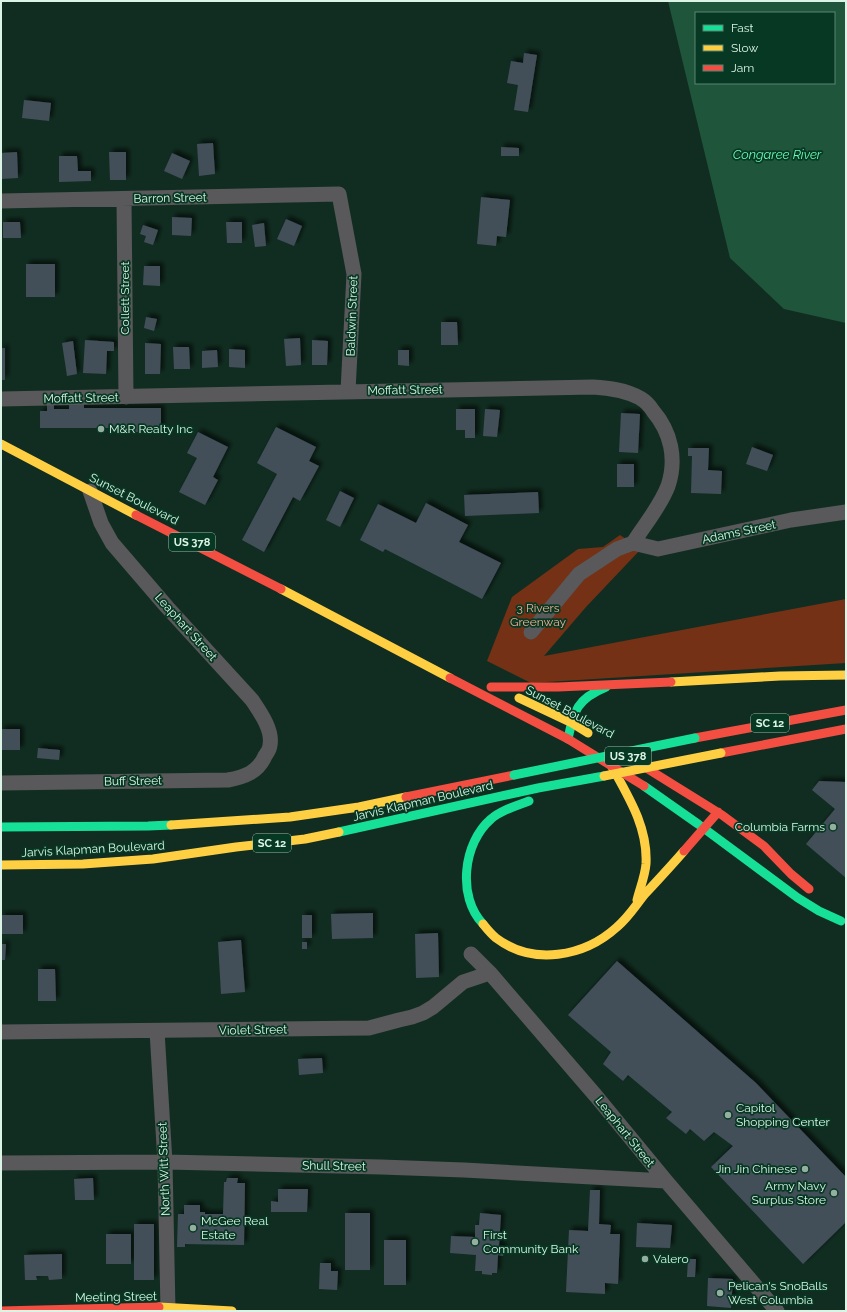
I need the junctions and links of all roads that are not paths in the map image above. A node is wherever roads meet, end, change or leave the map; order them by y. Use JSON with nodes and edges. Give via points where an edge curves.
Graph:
{"nodes":[{"id":1,"x":339,"y":194,"type":"joint"},
{"id":2,"x":124,"y":199,"type":"junction"},
{"id":3,"x":1,"y":201,"type":"edge"},
{"id":4,"x":348,"y":391,"type":"junction"},
{"id":5,"x":126,"y":397,"type":"junction"},
{"id":6,"x":1,"y":399,"type":"edge"},
{"id":7,"x":3,"y":443,"type":"edge"},
{"id":8,"x":90,"y":491,"type":"junction"},
{"id":9,"x":846,"y":512,"type":"edge"},
{"id":10,"x":633,"y":543,"type":"junction"},
{"id":11,"x":531,"y":632,"type":"dead end"},
{"id":12,"x":383,"y":643,"type":"junction"},
{"id":13,"x":455,"y":670,"type":"dead end"},
{"id":14,"x":846,"y":675,"type":"edge"},
{"id":15,"x":611,"y":686,"type":"junction"},
{"id":16,"x":846,"y":710,"type":"edge"},
{"id":17,"x":572,"y":723,"type":"junction"},
{"id":18,"x":846,"y":729,"type":"edge"},
{"id":19,"x":568,"y":739,"type":"junction"},
{"id":20,"x":598,"y":739,"type":"dead end"},
{"id":21,"x":612,"y":747,"type":"dead end"},
{"id":22,"x":262,"y":764,"type":"joint"},
{"id":23,"x":611,"y":764,"type":"junction"},
{"id":24,"x":604,"y":776,"type":"junction"},
{"id":25,"x":1,"y":783,"type":"edge"},
{"id":26,"x":718,"y":812,"type":"junction"},
{"id":27,"x":1,"y":827,"type":"edge"},
{"id":28,"x":704,"y":828,"type":"junction"},
{"id":29,"x":1,"y":865,"type":"edge"},
{"id":30,"x":815,"y":894,"type":"dead end"},
{"id":31,"x":826,"y":904,"type":"dead end"},
{"id":32,"x":635,"y":906,"type":"junction"},
{"id":33,"x":844,"y":923,"type":"edge"},
{"id":34,"x":471,"y":954,"type":"dead end"},
{"id":35,"x":490,"y":973,"type":"junction"},
{"id":36,"x":157,"y":1031,"type":"junction"},
{"id":37,"x":1,"y":1032,"type":"edge"},
{"id":38,"x":165,"y":1162,"type":"junction"},
{"id":39,"x":1,"y":1163,"type":"edge"},
{"id":40,"x":666,"y":1181,"type":"junction"},
{"id":41,"x":168,"y":1309,"type":"edge"},
{"id":42,"x":1,"y":1311,"type":"edge"},
{"id":43,"x":232,"y":1311,"type":"edge"},
{"id":44,"x":776,"y":1311,"type":"edge"}],
"edges":[{"from":1,"to":2,"type":"street","name":"Barron Street"},
{"from":1,"to":4,"type":"street","name":"Baldwin Street","via":[[354,274]]},
{"from":2,"to":3,"type":"street","name":"Barron Street"},
{"from":2,"to":5,"type":"street","name":"Collett Street"},
{"from":4,"to":5,"type":"street","name":"Moffatt Street"},
{"from":4,"to":10,"type":"street","name":"Moffatt Street","via":[[593,387],[621,390],[642,399],[664,426],[673,462],[663,497]]},
{"from":5,"to":6,"type":"street","name":"Moffatt Street"},
{"from":7,"to":8,"type":"main road","name":"Sunset Boulevard","number":"US 378"},
{"from":8,"to":12,"type":"main road","name":"Sunset Boulevard","number":"US 378"},
{"from":8,"to":22,"type":"street","name":"Leaphart Street","via":[[101,523],[112,543],[252,700],[269,730],[270,745]]},
{"from":9,"to":10,"type":"street","name":"Adams Street","via":[[791,520],[665,548],[647,548]]},
{"from":10,"to":11,"type":"street","via":[[617,549],[579,574]]},
{"from":12,"to":13,"type":"main road","name":"Sunset Boulevard","number":"US 378","via":[[420,654]]},
{"from":12,"to":19,"type":"main road","name":"Sunset Boulevard","number":"US 378"},
{"from":14,"to":15,"type":"main road","via":[[760,677]]},
{"from":15,"to":17,"type":"main road","via":[[594,691],[586,697],[577,707]]},
{"from":15,"to":17,"type":"main road","name":"Sunset Boulevard","number":"US 378","via":[[528,688],[487,685]]},
{"from":16,"to":27,"type":"main road","name":"Jarvis Klapman Boulevard","number":"SC 12","bridge":true,"via":[[695,738],[359,807],[290,817],[148,826]]},
{"from":17,"to":19,"type":"main road"},
{"from":17,"to":20,"type":"main road","name":"Sunset Boulevard","number":"US 378"},
{"from":18,"to":24,"type":"main road","name":"Jarvis Klapman Boulevard","number":"SC 12","bridge":true},
{"from":19,"to":23,"type":"main road","name":"Sunset Boulevard","number":"US 378"},
{"from":21,"to":26,"type":"main road","name":"Sunset Boulevard","number":"US 378"},
{"from":22,"to":25,"type":"street","name":"Buff Street","via":[[240,778],[217,781]]},
{"from":23,"to":28,"type":"main road","name":"Sunset Boulevard","number":"US 378"},
{"from":23,"to":32,"type":"main road","via":[[635,808],[646,847],[643,880]]},
{"from":24,"to":29,"type":"main road","name":"Jarvis Klapman Boulevard","number":"SC 12","via":[[305,839],[153,859],[84,864]]},
{"from":24,"to":32,"type":"main road","via":[[501,812],[483,827],[468,857],[466,880],[470,903],[481,923],[498,940],[519,950],[541,955],[564,953],[586,946],[607,934],[624,920]]},
{"from":26,"to":28,"type":"main road"},
{"from":26,"to":30,"type":"main road","name":"Sunset Boulevard","number":"US 378","via":[[764,846]]},
{"from":28,"to":32,"type":"main road"},
{"from":28,"to":33,"type":"main road","name":"Sunset Boulevard","number":"US 378","via":[[792,893],[820,912]]},
{"from":31,"to":33,"type":"main road","name":"Sunset Boulevard","number":"US 378"},
{"from":34,"to":35,"type":"street","name":"Leaphart Street"},
{"from":35,"to":36,"type":"street","name":"Violet Street","via":[[463,982],[423,1013],[370,1028]]},
{"from":35,"to":40,"type":"street","name":"Leaphart Street"},
{"from":36,"to":37,"type":"street","name":"Violet Street"},
{"from":36,"to":38,"type":"street","name":"North Witt Street"},
{"from":38,"to":39,"type":"street","name":"Shull Street"},
{"from":38,"to":40,"type":"street","name":"Shull Street","via":[[450,1169]]},
{"from":38,"to":41,"type":"street","name":"North Witt Street"},
{"from":40,"to":44,"type":"street","name":"Leaphart Street"},
{"from":41,"to":42,"type":"main road","name":"Meeting Street"},
{"from":41,"to":43,"type":"main road","name":"Meeting Street"}]}
